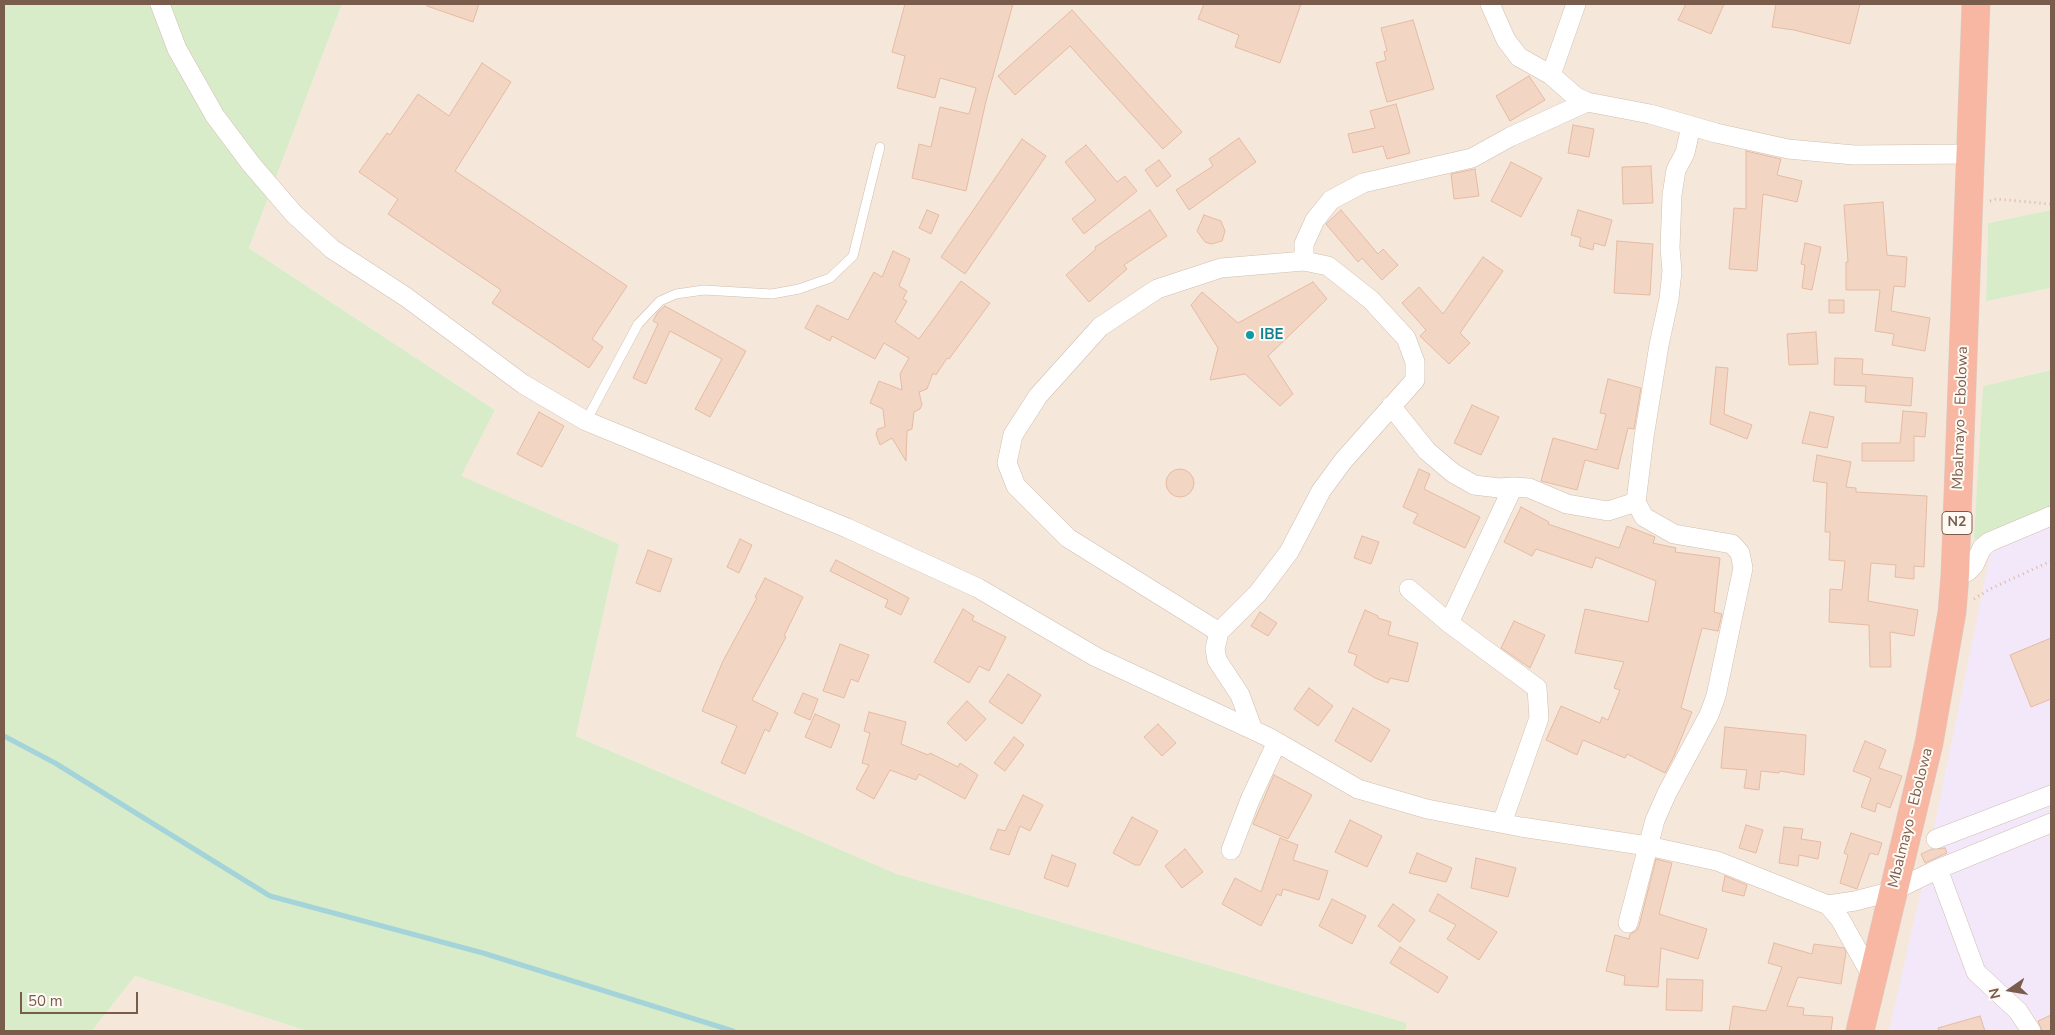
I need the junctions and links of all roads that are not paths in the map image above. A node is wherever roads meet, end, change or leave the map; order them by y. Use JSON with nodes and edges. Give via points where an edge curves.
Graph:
{"nodes":[{"id":1,"x":160,"y":4,"type":"edge"},
{"id":2,"x":1490,"y":4,"type":"edge"},
{"id":3,"x":1576,"y":4,"type":"edge"},
{"id":4,"x":1976,"y":4,"type":"edge"},
{"id":5,"x":1551,"y":75,"type":"junction"},
{"id":6,"x":1587,"y":102,"type":"junction"},
{"id":7,"x":1691,"y":126,"type":"junction"},
{"id":8,"x":880,"y":147,"type":"dead end"},
{"id":9,"x":1970,"y":154,"type":"junction"},
{"id":10,"x":1304,"y":261,"type":"junction"},
{"id":11,"x":1391,"y":406,"type":"junction"},
{"id":12,"x":586,"y":421,"type":"junction"},
{"id":13,"x":1513,"y":487,"type":"junction"},
{"id":14,"x":1636,"y":502,"type":"junction"},
{"id":15,"x":2051,"y":516,"type":"edge"},
{"id":16,"x":1955,"y":576,"type":"junction"},
{"id":17,"x":1409,"y":589,"type":"dead end"},
{"id":18,"x":1449,"y":623,"type":"junction"},
{"id":19,"x":1219,"y":632,"type":"junction"},
{"id":20,"x":1253,"y":730,"type":"junction"},
{"id":21,"x":1277,"y":742,"type":"junction"},
{"id":22,"x":2051,"y":795,"type":"edge"},
{"id":23,"x":1502,"y":823,"type":"junction"},
{"id":24,"x":2051,"y":823,"type":"edge"},
{"id":25,"x":1936,"y":839,"type":"dead end"},
{"id":26,"x":1648,"y":846,"type":"junction"},
{"id":27,"x":1231,"y":850,"type":"dead end"},
{"id":28,"x":1938,"y":870,"type":"junction"},
{"id":29,"x":1893,"y":891,"type":"junction"},
{"id":30,"x":1828,"y":905,"type":"junction"},
{"id":31,"x":1628,"y":922,"type":"dead end"},
{"id":32,"x":1873,"y":978,"type":"junction"},
{"id":33,"x":1860,"y":1031,"type":"edge"},
{"id":34,"x":2031,"y":1031,"type":"edge"}],
"edges":[{"from":1,"to":12,"type":"street","via":[[177,49],[215,116],[294,214],[332,248],[523,384]]},
{"from":2,"to":5,"type":"street","via":[[1506,40],[1519,57]]},
{"from":3,"to":5,"type":"street"},
{"from":4,"to":9,"type":"highway","name":"Mbalmayo - Ebolowa","number":"N2"},
{"from":5,"to":6,"type":"street","via":[[1576,97]]},
{"from":6,"to":7,"type":"street"},
{"from":6,"to":10,"type":"street","via":[[1472,158],[1363,184],[1331,200],[1315,220],[1304,244]]},
{"from":7,"to":9,"type":"street","via":[[1788,149],[1854,155]]},
{"from":7,"to":14,"type":"street","via":[[1676,170],[1672,195],[1669,300],[1659,345]]},
{"from":8,"to":12,"type":"lane","via":[[853,256],[830,278],[772,294],[704,290],[660,300],[638,324]]},
{"from":9,"to":16,"type":"highway","name":"Mbalmayo - Ebolowa","number":"N2"},
{"from":10,"to":11,"type":"street","via":[[1328,266],[1371,300],[1406,338],[1415,362],[1415,380]]},
{"from":10,"to":19,"type":"street","via":[[1221,268],[1157,289],[1100,327],[1038,396],[1012,435],[1007,463],[1016,486],[1068,538]]},
{"from":11,"to":13,"type":"street","via":[[1427,451],[1453,473],[1474,486]]},
{"from":11,"to":19,"type":"street","via":[[1343,460],[1289,552],[1258,593]]},
{"from":12,"to":20,"type":"street","via":[[847,528],[978,588],[1096,657]]},
{"from":13,"to":14,"type":"street","via":[[1529,488],[1567,504],[1608,511]]},
{"from":13,"to":18,"type":"street"},
{"from":14,"to":26,"type":"street","via":[[1644,518],[1674,534],[1732,544],[1740,553],[1743,568],[1716,696],[1667,793]]},
{"from":15,"to":16,"type":"street","via":[[1989,542],[1967,572]]},
{"from":16,"to":29,"type":"highway","name":"Mbalmayo - Ebolowa","number":"N2","via":[[1952,612],[1929,744]]},
{"from":17,"to":18,"type":"street"},
{"from":18,"to":23,"type":"street","via":[[1537,688],[1539,718]]},
{"from":19,"to":20,"type":"street","via":[[1215,650],[1217,660],[1240,695]]},
{"from":20,"to":21,"type":"street"},
{"from":21,"to":23,"type":"street","via":[[1358,789],[1427,809]]},
{"from":21,"to":27,"type":"street"},
{"from":22,"to":25,"type":"street"},
{"from":23,"to":26,"type":"street"},
{"from":24,"to":28,"type":"street"},
{"from":26,"to":30,"type":"street","via":[[1717,861]]},
{"from":26,"to":31,"type":"street"},
{"from":28,"to":29,"type":"street"},
{"from":28,"to":34,"type":"street","via":[[1976,972],[2018,1011]]},
{"from":29,"to":30,"type":"street"},
{"from":29,"to":32,"type":"highway","name":"Mbalmayo - Ebolowa","number":"N2"},
{"from":30,"to":32,"type":"street","via":[[1840,919]]},
{"from":32,"to":33,"type":"highway","name":"Mbalmayo - Ebolowa","number":"N2"}]}
